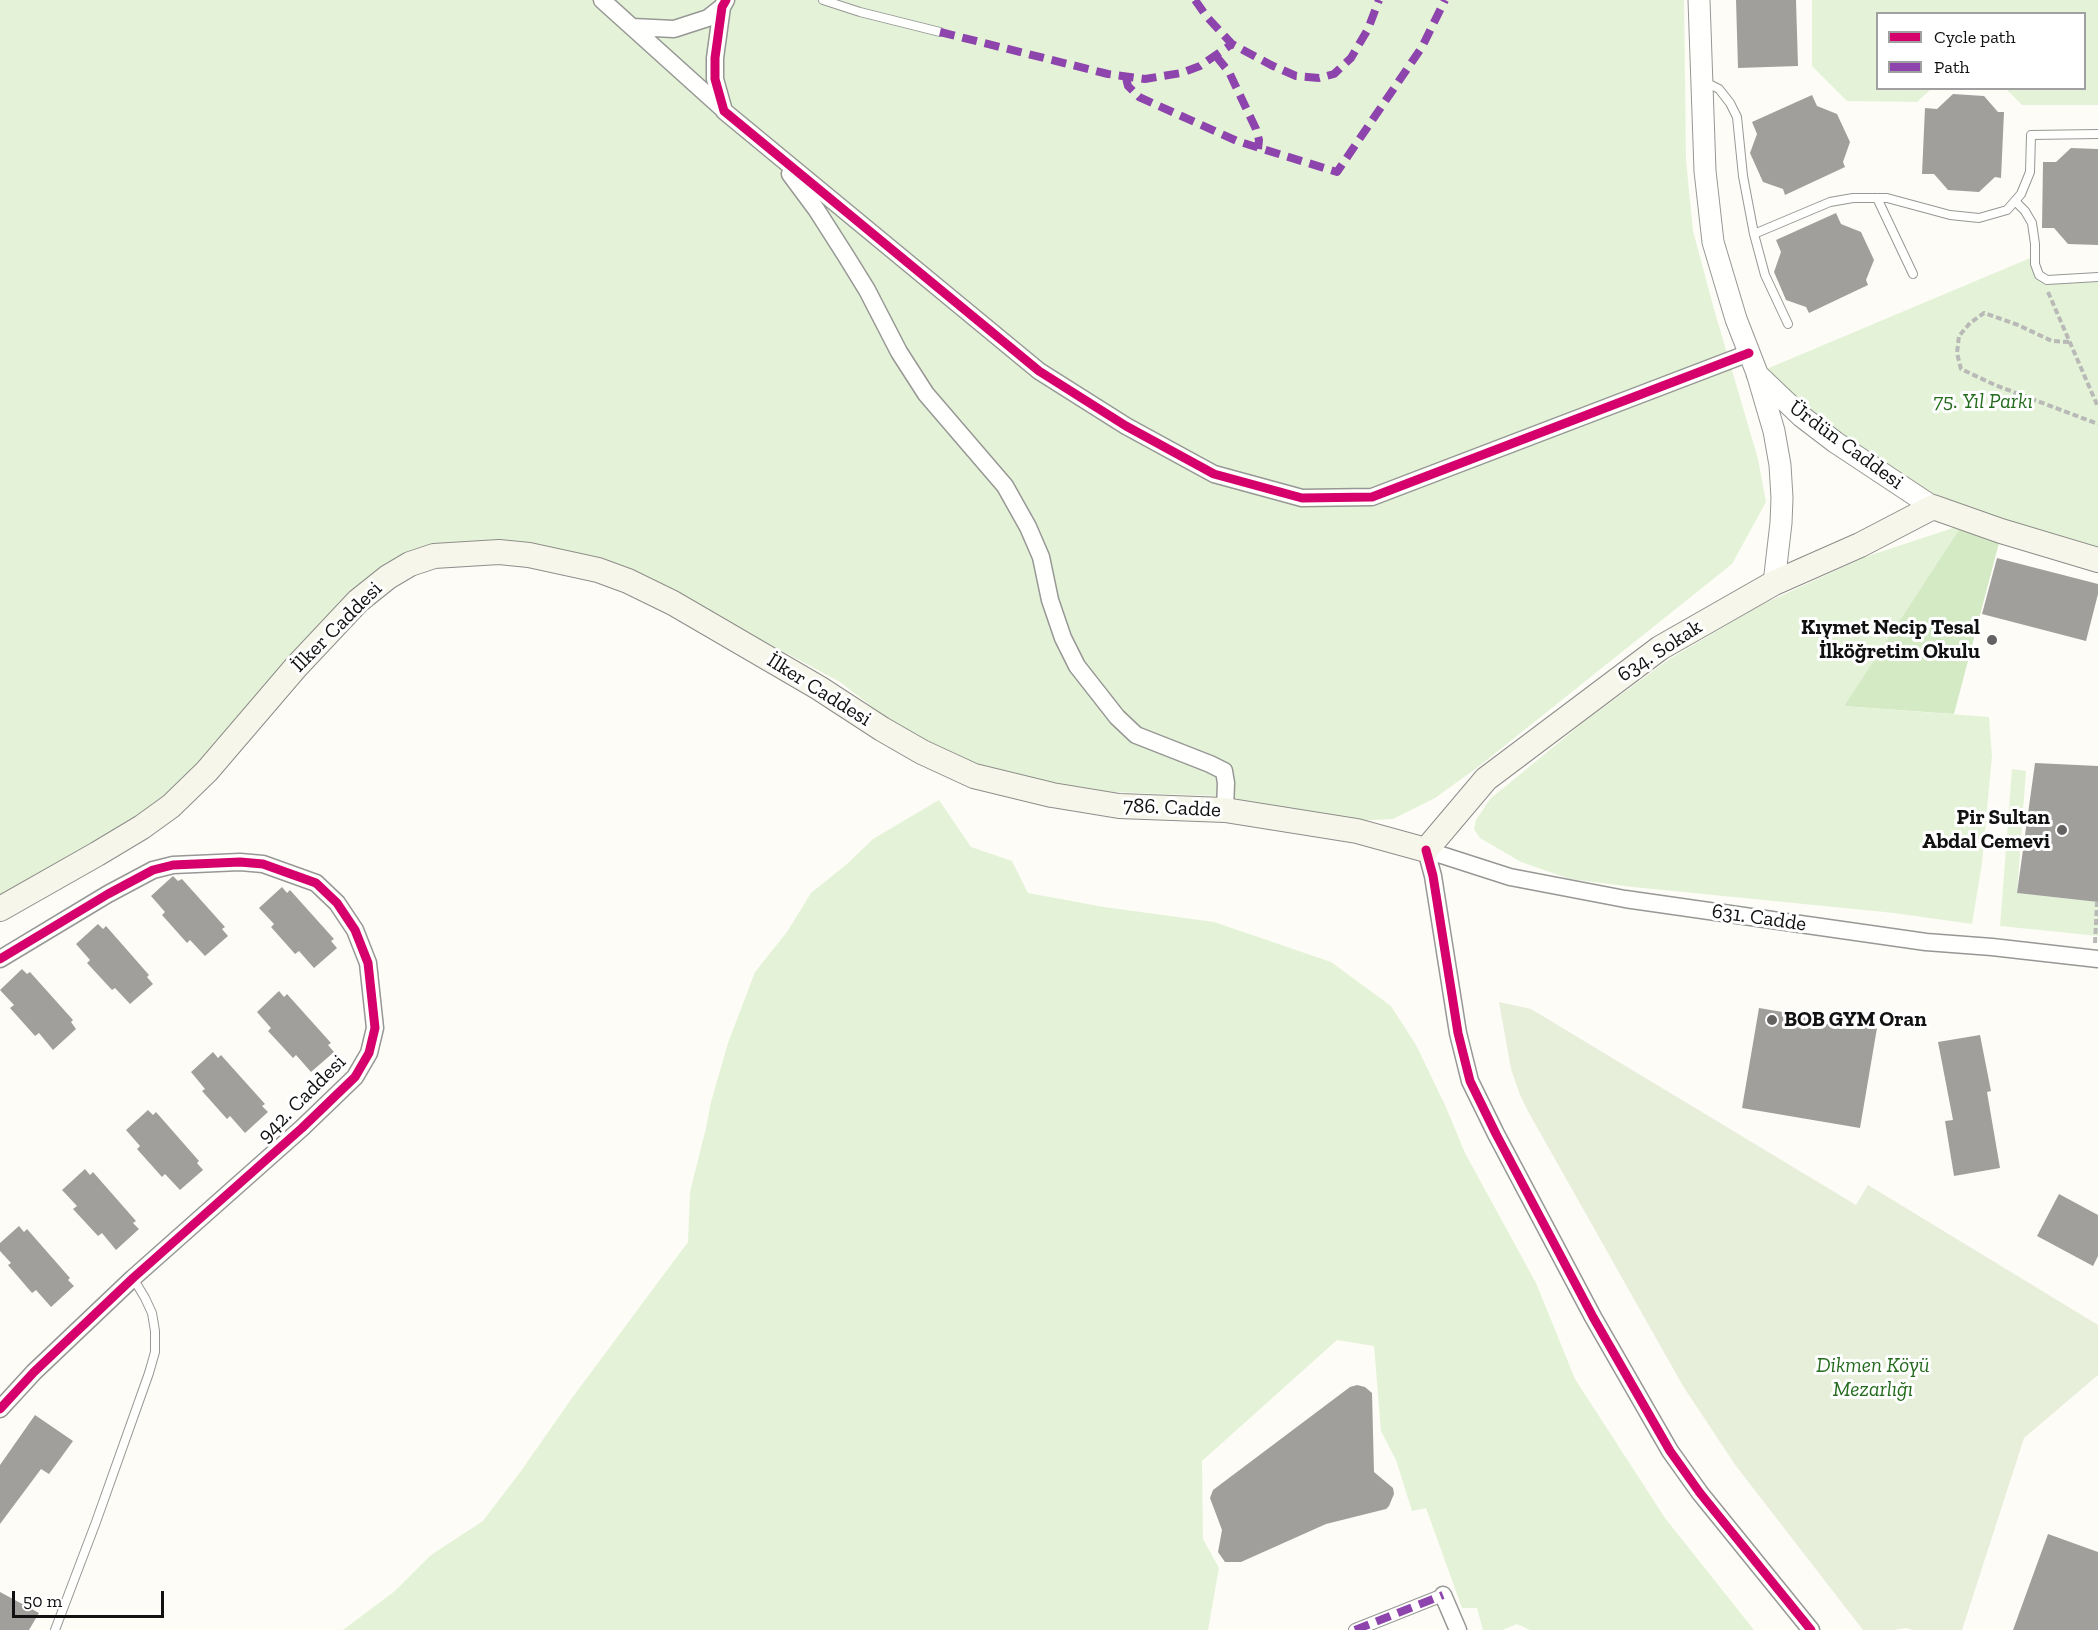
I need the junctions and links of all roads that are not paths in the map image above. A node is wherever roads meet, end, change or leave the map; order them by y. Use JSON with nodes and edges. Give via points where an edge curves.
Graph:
{"nodes":[{"id":1,"x":602,"y":0,"type":"edge"},
{"id":2,"x":823,"y":0,"type":"edge"},
{"id":3,"x":1699,"y":0,"type":"edge"},
{"id":4,"x":724,"y":3,"type":"edge"},
{"id":5,"x":633,"y":27,"type":"junction"},
{"id":6,"x":940,"y":32,"type":"dead end"},
{"id":7,"x":1700,"y":80,"type":"junction"},
{"id":8,"x":724,"y":111,"type":"junction"},
{"id":9,"x":2098,"y":134,"type":"edge"},
{"id":10,"x":1877,"y":198,"type":"junction"},
{"id":11,"x":2015,"y":201,"type":"junction"},
{"id":12,"x":1754,"y":234,"type":"junction"},
{"id":13,"x":1913,"y":274,"type":"dead end"},
{"id":14,"x":2098,"y":277,"type":"edge"},
{"id":15,"x":1788,"y":324,"type":"dead end"},
{"id":16,"x":1753,"y":363,"type":"junction"},
{"id":17,"x":1933,"y":507,"type":"junction"},
{"id":18,"x":2098,"y":560,"type":"edge"},
{"id":19,"x":1774,"y":583,"type":"junction"},
{"id":20,"x":922,"y":752,"type":"joint"},
{"id":21,"x":1225,"y":810,"type":"junction"},
{"id":22,"x":1426,"y":850,"type":"junction"},
{"id":23,"x":0,"y":909,"type":"edge"},
{"id":24,"x":2096,"y":958,"type":"edge"},
{"id":25,"x":0,"y":959,"type":"edge"},
{"id":26,"x":133,"y":1278,"type":"junction"},
{"id":27,"x":0,"y":1409,"type":"edge"},
{"id":28,"x":1443,"y":1595,"type":"joint"},
{"id":29,"x":55,"y":1630,"type":"edge"},
{"id":30,"x":1355,"y":1630,"type":"edge"},
{"id":31,"x":1458,"y":1630,"type":"edge"},
{"id":32,"x":1811,"y":1630,"type":"edge"}],
"edges":[{"from":1,"to":5,"type":"street"},
{"from":2,"to":6,"type":"lane"},
{"from":3,"to":7,"type":"street","name":"Ürdün Caddesi"},
{"from":4,"to":5,"type":"street","via":[[708,18],[674,29]]},
{"from":4,"to":8,"type":"street","via":[[714,58]]},
{"from":5,"to":8,"type":"street"},
{"from":7,"to":12,"type":"lane","via":[[1719,90],[1737,117]]},
{"from":7,"to":16,"type":"street","name":"Ürdün Caddesi","via":[[1713,242]]},
{"from":8,"to":16,"type":"street","via":[[1039,371],[1126,426],[1214,474],[1302,498],[1372,497]]},
{"from":8,"to":21,"type":"street","via":[[792,176],[867,290],[926,394],[1005,486],[1041,558],[1050,600],[1077,666],[1136,735],[1224,771]]},
{"from":9,"to":11,"type":"lane","via":[[2031,135],[2030,172]]},
{"from":10,"to":11,"type":"lane","via":[[1979,218],[2007,210]]},
{"from":10,"to":12,"type":"lane","via":[[1830,202]]},
{"from":10,"to":13,"type":"lane"},
{"from":11,"to":14,"type":"lane","via":[[2032,223],[2039,275],[2047,280]]},
{"from":12,"to":15,"type":"lane","via":[[1765,275]]},
{"from":16,"to":17,"type":"street","name":"Ürdün Caddesi","via":[[1801,417]]},
{"from":16,"to":19,"type":"street","via":[[1780,465],[1781,523]]},
{"from":17,"to":18,"type":"main road","name":"Ürdün Caddesi"},
{"from":17,"to":19,"type":"main road","name":"634. Sokak"},
{"from":19,"to":22,"type":"main road","name":"634. Sokak","via":[[1660,648],[1549,730],[1486,779]]},
{"from":20,"to":21,"type":"main road","name":"786. Cadde","via":[[974,776],[1052,795],[1119,806]]},
{"from":20,"to":23,"type":"main road","name":"İlker Caddesi","via":[[737,640],[628,581],[598,570],[529,555],[499,552],[434,556],[388,577],[358,602],[171,806],[142,827]]},
{"from":21,"to":22,"type":"main road","name":"786. Cadde","via":[[1357,831]]},
{"from":22,"to":24,"type":"street","name":"631. Cadde","via":[[1510,877],[1625,898],[1926,942]]},
{"from":22,"to":32,"type":"street","via":[[1458,1033],[1470,1081],[1496,1134],[1593,1317],[1670,1451]]},
{"from":25,"to":26,"type":"street","name":"942. Caddesi","via":[[108,894],[153,870],[173,865],[240,862],[290,873],[316,884],[337,903],[355,930],[368,963],[375,1028],[369,1053],[355,1077]]},
{"from":26,"to":27,"type":"street","name":"942. Caddesi"},
{"from":26,"to":29,"type":"lane","via":[[152,1313],[154,1352]]},
{"from":28,"to":30,"type":"street"},
{"from":28,"to":31,"type":"street"}]}
